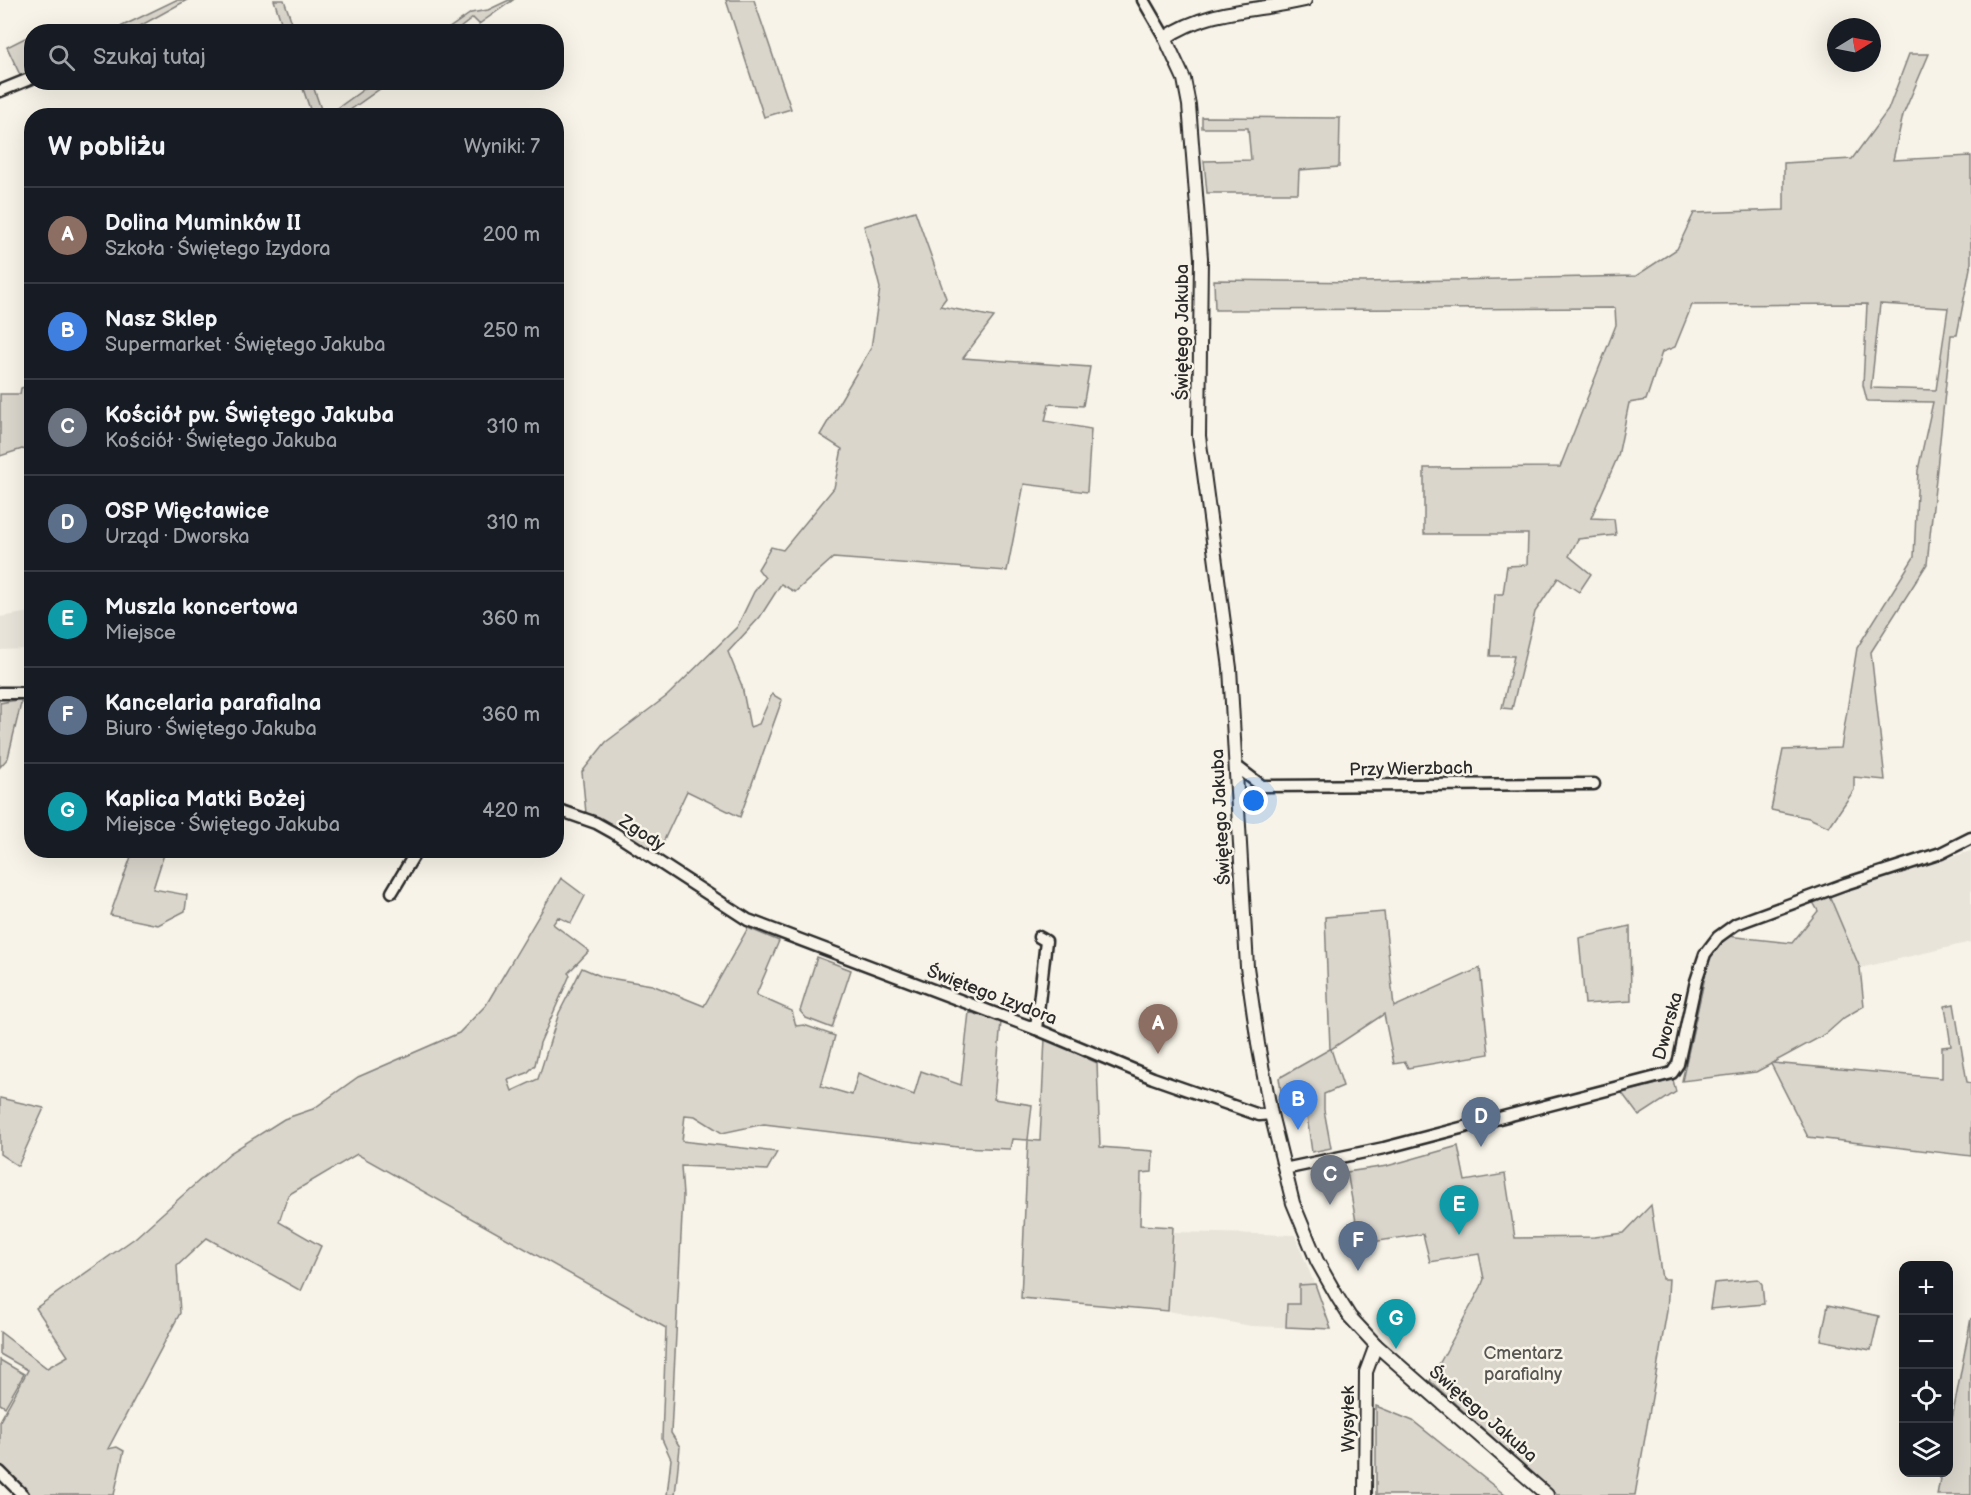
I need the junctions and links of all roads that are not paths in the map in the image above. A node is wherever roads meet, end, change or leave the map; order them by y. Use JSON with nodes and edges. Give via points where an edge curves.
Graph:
{"nodes":[{"id":1,"x":1143,"y":0,"type":"edge"},
{"id":2,"x":1305,"y":0,"type":"edge"},
{"id":3,"x":1165,"y":38,"type":"junction"},
{"id":4,"x":24,"y":81,"type":"edge"},
{"id":5,"x":0,"y":91,"type":"edge"},
{"id":6,"x":0,"y":693,"type":"edge"},
{"id":7,"x":24,"y":693,"type":"edge"},
{"id":8,"x":1236,"y":766,"type":"junction"},
{"id":9,"x":1594,"y":784,"type":"dead end"},
{"id":10,"x":564,"y":812,"type":"edge"},
{"id":11,"x":1971,"y":838,"type":"edge"},
{"id":12,"x":412,"y":858,"type":"edge"},
{"id":13,"x":392,"y":892,"type":"dead end"},
{"id":14,"x":705,"y":893,"type":"joint"},
{"id":15,"x":1039,"y":937,"type":"dead end"},
{"id":16,"x":1036,"y":1029,"type":"junction"},
{"id":17,"x":1271,"y":1114,"type":"junction"},
{"id":18,"x":1284,"y":1169,"type":"junction"},
{"id":19,"x":1376,"y":1345,"type":"junction"},
{"id":20,"x":0,"y":1472,"type":"edge"},
{"id":21,"x":23,"y":1495,"type":"edge"},
{"id":22,"x":1365,"y":1495,"type":"edge"},
{"id":23,"x":1547,"y":1495,"type":"edge"}],
"edges":[{"from":1,"to":3,"type":"street"},
{"from":2,"to":3,"type":"street","via":[[1214,15],[1186,23]]},
{"from":3,"to":8,"type":"street","name":"Świętego Jakuba","via":[[1184,79],[1189,105],[1201,258],[1199,436],[1227,634]]},
{"from":4,"to":5,"type":"street"},
{"from":6,"to":7,"type":"street"},
{"from":8,"to":9,"type":"street","name":"Przy Wierzbach","via":[[1262,786]]},
{"from":8,"to":17,"type":"street","name":"Świętego Jakuba","via":[[1247,967]]},
{"from":10,"to":14,"type":"street","name":"Zgody","via":[[614,833]]},
{"from":11,"to":18,"type":"street","name":"Dworska","via":[[1941,853],[1737,924],[1718,937],[1706,954],[1696,981],[1678,1064],[1672,1073],[1384,1148]]},
{"from":12,"to":13,"type":"street"},
{"from":14,"to":16,"type":"street","name":"Świętego Izydora","via":[[748,920]]},
{"from":15,"to":16,"type":"street","via":[[1046,941]]},
{"from":16,"to":17,"type":"street","name":"Świętego Izydora","via":[[1153,1078],[1259,1115]]},
{"from":17,"to":18,"type":"street","name":"Świętego Jakuba"},
{"from":18,"to":19,"type":"street","name":"Świętego Jakuba","via":[[1317,1261],[1350,1317]]},
{"from":19,"to":22,"type":"street","name":"Wysyłek","via":[[1366,1372]]},
{"from":19,"to":23,"type":"street","name":"Świętego Jakuba"},
{"from":20,"to":21,"type":"street"}]}
